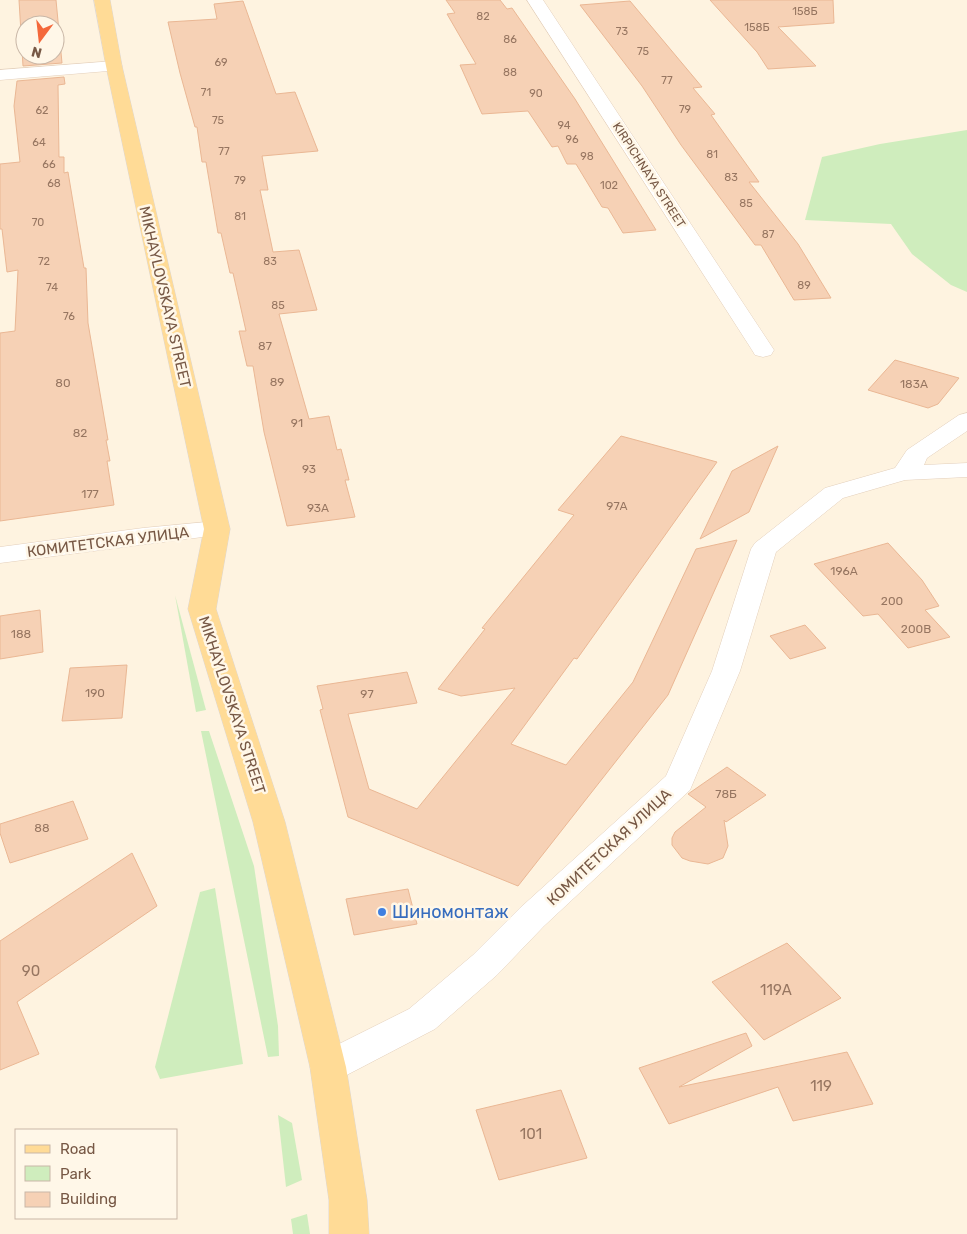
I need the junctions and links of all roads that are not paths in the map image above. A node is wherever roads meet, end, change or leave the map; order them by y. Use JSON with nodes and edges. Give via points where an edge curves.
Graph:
{"nodes":[{"id":1,"x":102,"y":0,"type":"edge"},
{"id":2,"x":535,"y":0,"type":"edge"},
{"id":3,"x":114,"y":66,"type":"junction"},
{"id":4,"x":0,"y":75,"type":"edge"},
{"id":5,"x":763,"y":350,"type":"dead end"},
{"id":6,"x":967,"y":420,"type":"edge"},
{"id":7,"x":910,"y":464,"type":"junction"},
{"id":8,"x":967,"y":470,"type":"edge"},
{"id":9,"x":217,"y":529,"type":"junction"},
{"id":10,"x":0,"y":555,"type":"edge"},
{"id":11,"x":328,"y":1067,"type":"junction"},
{"id":12,"x":349,"y":1234,"type":"edge"}],
"edges":[{"from":1,"to":3,"type":"main road","name":"MIKHAYLOVSKAYA STREET"},
{"from":2,"to":5,"type":"street","name":"KIRPICHNAYA STREET"},
{"from":3,"to":4,"type":"street"},
{"from":3,"to":9,"type":"main road","name":"MIKHAYLOVSKAYA STREET"},
{"from":6,"to":7,"type":"street"},
{"from":7,"to":8,"type":"street","name":"КОМИТЕТСКАЯ УЛИЦА"},
{"from":7,"to":11,"type":"street","name":"КОМИТЕТСКАЯ УЛИЦА","via":[[834,493],[764,549],[726,671],[678,782],[485,965],[422,1019]]},
{"from":9,"to":10,"type":"street","name":"КОМИТЕТСКАЯ УЛИЦА"},
{"from":9,"to":11,"type":"main road","name":"MIKHAYLOVSKAYA STREET","via":[[202,609],[269,822]]},
{"from":11,"to":12,"type":"main road","name":"MIKHAYLOVSKAYA STREET","via":[[348,1200]]}]}
